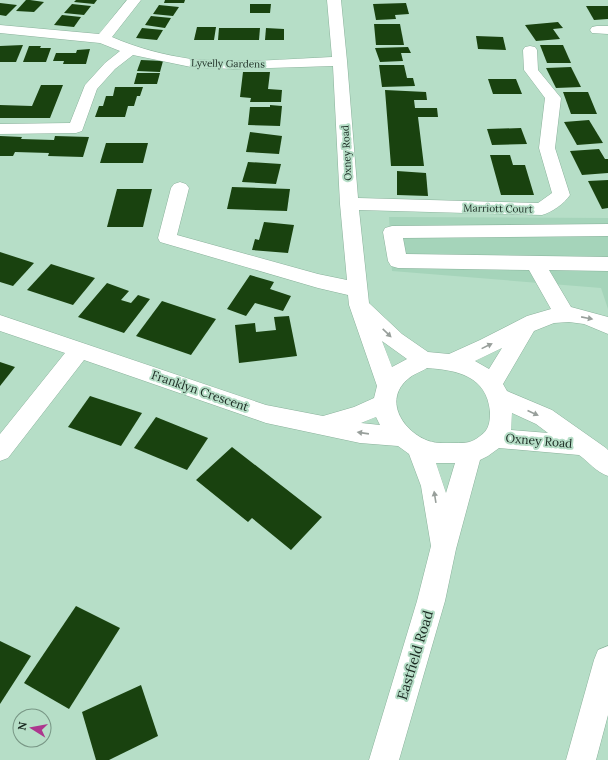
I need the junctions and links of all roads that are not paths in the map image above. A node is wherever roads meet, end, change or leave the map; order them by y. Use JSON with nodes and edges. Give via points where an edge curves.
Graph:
{"nodes":[{"id":1,"x":134,"y":0,"type":"edge"},
{"id":2,"x":334,"y":0,"type":"edge"},
{"id":3,"x":0,"y":29,"type":"edge"},
{"id":4,"x":103,"y":39,"type":"junction"},
{"id":5,"x":130,"y":50,"type":"junction"},
{"id":6,"x":530,"y":50,"type":"dead end"},
{"id":7,"x":340,"y":61,"type":"junction"},
{"id":8,"x":0,"y":129,"type":"edge"},
{"id":9,"x":180,"y":188,"type":"dead end"},
{"id":10,"x":348,"y":204,"type":"junction"},
{"id":11,"x":608,"y":230,"type":"edge"},
{"id":12,"x":534,"y":262,"type":"junction"},
{"id":13,"x":608,"y":264,"type":"edge"},
{"id":14,"x":359,"y":298,"type":"junction"},
{"id":15,"x":565,"y":314,"type":"junction"},
{"id":16,"x":0,"y":323,"type":"edge"},
{"id":17,"x":527,"y":325,"type":"junction"},
{"id":18,"x":608,"y":326,"type":"edge"},
{"id":19,"x":79,"y":351,"type":"junction"},
{"id":20,"x":424,"y":360,"type":"junction"},
{"id":21,"x":452,"y":362,"type":"junction"},
{"id":22,"x":495,"y":391,"type":"junction"},
{"id":23,"x":386,"y":394,"type":"junction"},
{"id":24,"x":323,"y":425,"type":"junction"},
{"id":25,"x":494,"y":438,"type":"junction"},
{"id":26,"x":410,"y":443,"type":"junction"},
{"id":27,"x":0,"y":451,"type":"edge"},
{"id":28,"x":470,"y":453,"type":"junction"},
{"id":29,"x":599,"y":453,"type":"edge"},
{"id":30,"x":443,"y":549,"type":"junction"},
{"id":31,"x":608,"y":660,"type":"edge"},
{"id":32,"x":384,"y":760,"type":"edge"},
{"id":33,"x":581,"y":760,"type":"edge"}],
"edges":[{"from":1,"to":4,"type":"street"},
{"from":2,"to":7,"type":"street","name":"Oxney Road"},
{"from":3,"to":4,"type":"street","name":"Lyvelly Gardens"},
{"from":4,"to":5,"type":"street","name":"Lyvelly Gardens"},
{"from":5,"to":7,"type":"street","name":"Lyvelly Gardens","via":[[198,63],[234,65]]},
{"from":5,"to":8,"type":"street","via":[[110,66],[90,88],[76,128]]},
{"from":6,"to":10,"type":"street","name":"Marriott Court","via":[[531,70],[553,98],[547,148],[561,195],[542,209]]},
{"from":7,"to":10,"type":"street","name":"Oxney Road"},
{"from":9,"to":14,"type":"street","via":[[167,238],[318,281]]},
{"from":10,"to":14,"type":"street","name":"Oxney Road"},
{"from":11,"to":12,"type":"street","via":[[392,232],[398,261]]},
{"from":12,"to":13,"type":"street"},
{"from":12,"to":15,"type":"street"},
{"from":14,"to":20,"type":"street","one_way":true,"via":[[396,340]]},
{"from":14,"to":23,"type":"street","name":"Oxney Road"},
{"from":15,"to":17,"type":"street"},
{"from":15,"to":18,"type":"street","one_way":true,"via":[[596,320]]},
{"from":16,"to":19,"type":"street","name":"Franklyn Crescent"},
{"from":21,"to":17,"type":"street","one_way":true,"via":[[487,347]]},
{"from":17,"to":22,"type":"street"},
{"from":19,"to":24,"type":"street","name":"Franklyn Crescent","via":[[266,414]]},
{"from":19,"to":27,"type":"street"},
{"from":20,"to":21,"type":"street"},
{"from":20,"to":23,"type":"street","via":[[398,373]]},
{"from":21,"to":22,"type":"street","via":[[477,372]]},
{"from":22,"to":25,"type":"street","via":[[501,422]]},
{"from":22,"to":29,"type":"street","name":"Oxney Road","one_way":true},
{"from":23,"to":24,"type":"street","name":"Franklyn Crescent","via":[[359,415]]},
{"from":23,"to":26,"type":"street","via":[[389,423]]},
{"from":26,"to":24,"type":"street","name":"Franklyn Crescent","one_way":true},
{"from":25,"to":28,"type":"street","via":[[479,450]]},
{"from":25,"to":29,"type":"street","name":"Oxney Road"},
{"from":26,"to":28,"type":"street","via":[[435,454]]},
{"from":30,"to":26,"type":"street","name":"Eastfield Road","one_way":true,"via":[[433,486]]},
{"from":28,"to":30,"type":"street","name":"Eastfield Road"},
{"from":30,"to":32,"type":"street","name":"Eastfield Road","via":[[431,601]]},
{"from":31,"to":33,"type":"street"}]}
